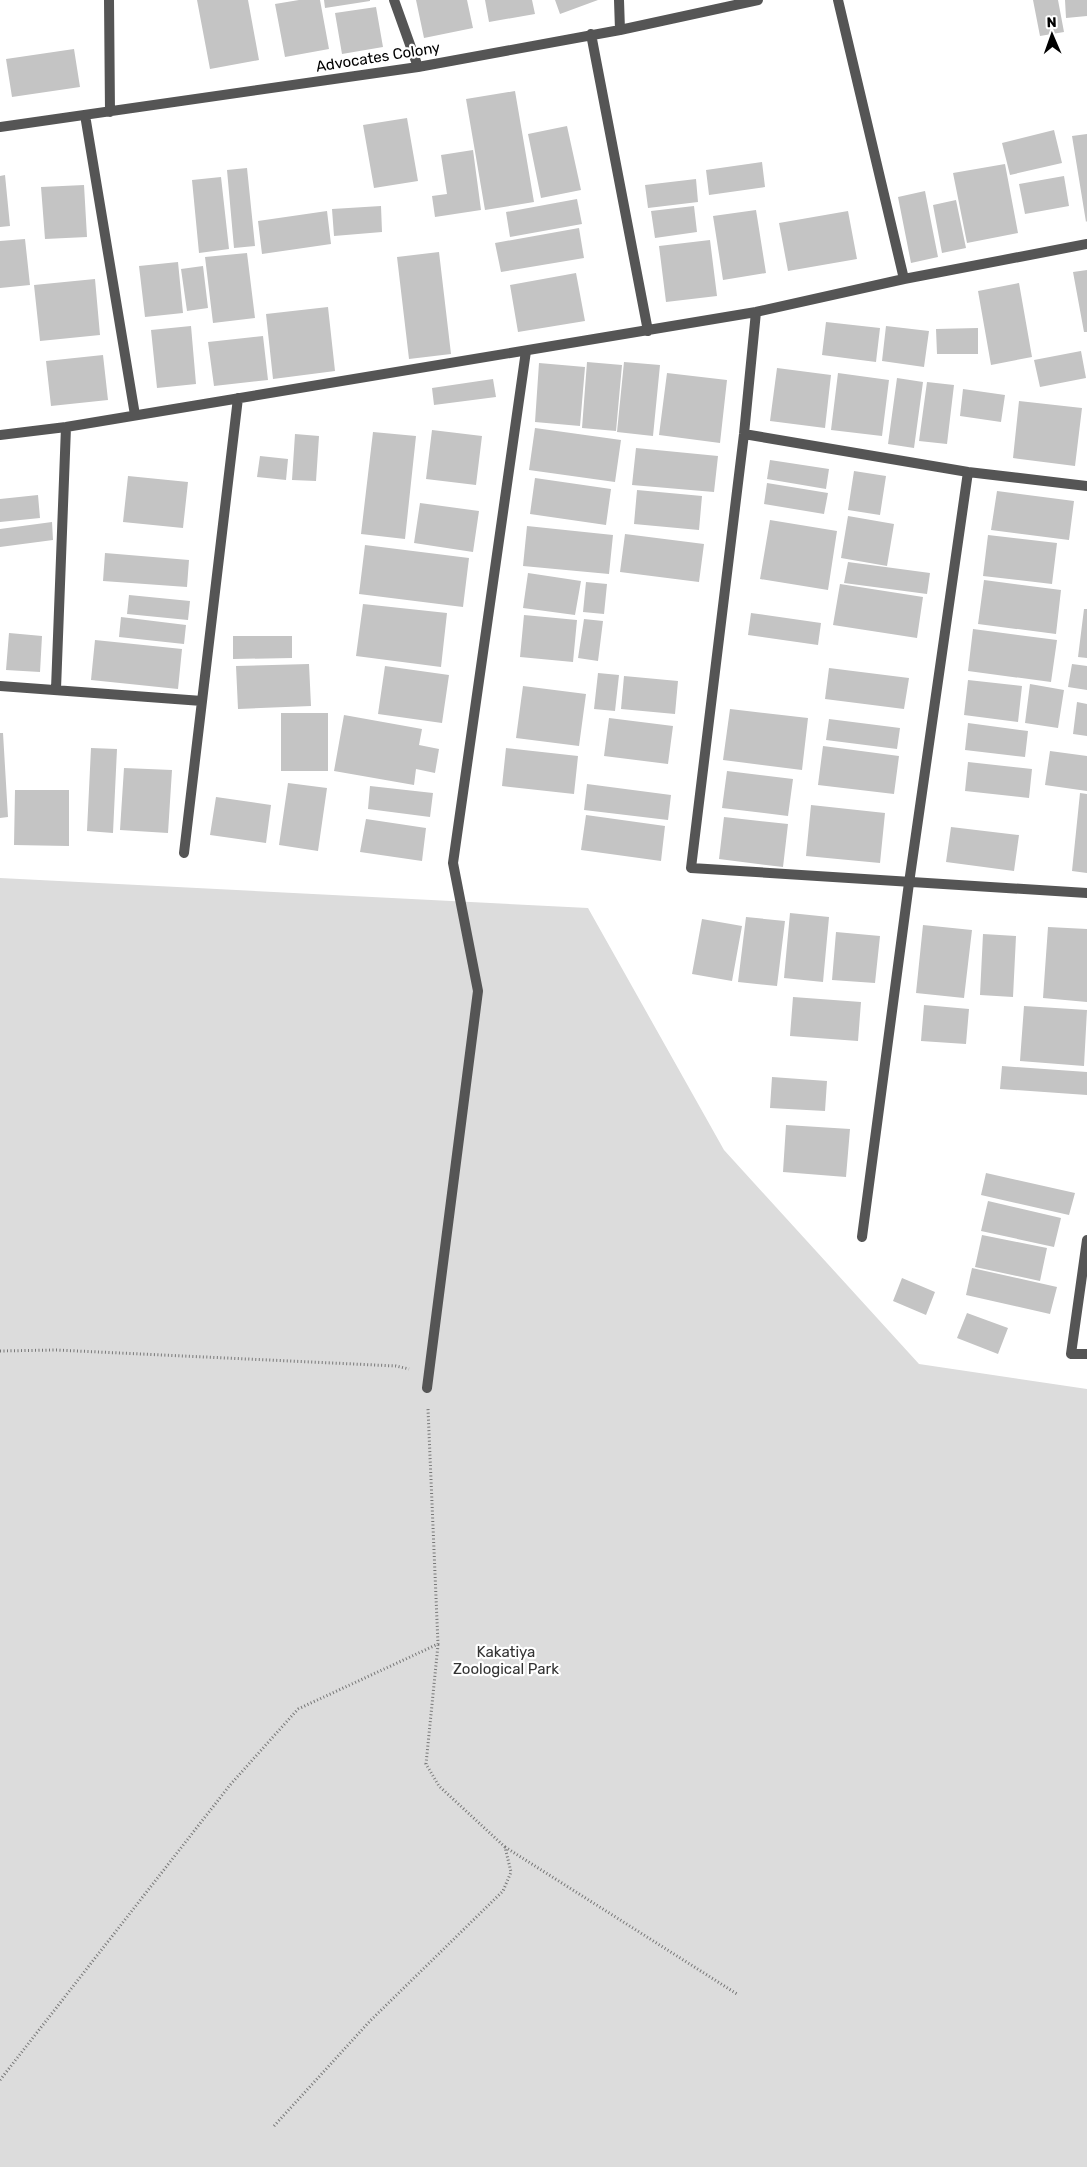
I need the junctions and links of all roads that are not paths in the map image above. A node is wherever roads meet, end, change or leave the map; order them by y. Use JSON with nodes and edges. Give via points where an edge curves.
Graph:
{"nodes":[{"id":1,"x":109,"y":0,"type":"edge"},
{"id":2,"x":394,"y":0,"type":"edge"},
{"id":3,"x":619,"y":0,"type":"edge"},
{"id":4,"x":758,"y":0,"type":"edge"},
{"id":5,"x":838,"y":0,"type":"edge"},
{"id":6,"x":620,"y":30,"type":"junction"},
{"id":7,"x":591,"y":34,"type":"junction"},
{"id":8,"x":418,"y":67,"type":"junction"},
{"id":9,"x":110,"y":112,"type":"junction"},
{"id":10,"x":85,"y":115,"type":"junction"},
{"id":11,"x":0,"y":127,"type":"edge"},
{"id":12,"x":1087,"y":244,"type":"edge"},
{"id":13,"x":904,"y":279,"type":"junction"},
{"id":14,"x":756,"y":312,"type":"junction"},
{"id":15,"x":648,"y":331,"type":"junction"},
{"id":16,"x":526,"y":351,"type":"junction"},
{"id":17,"x":238,"y":398,"type":"junction"},
{"id":18,"x":135,"y":415,"type":"junction"},
{"id":19,"x":66,"y":426,"type":"junction"},
{"id":20,"x":744,"y":434,"type":"junction"},
{"id":21,"x":0,"y":435,"type":"edge"},
{"id":22,"x":968,"y":472,"type":"junction"},
{"id":23,"x":1087,"y":486,"type":"edge"},
{"id":24,"x":0,"y":686,"type":"edge"},
{"id":25,"x":56,"y":689,"type":"junction"},
{"id":26,"x":202,"y":701,"type":"junction"},
{"id":27,"x":184,"y":853,"type":"dead end"},
{"id":28,"x":909,"y":883,"type":"junction"},
{"id":29,"x":1087,"y":893,"type":"edge"},
{"id":30,"x":862,"y":1237,"type":"dead end"},
{"id":31,"x":1087,"y":1240,"type":"edge"},
{"id":32,"x":1087,"y":1354,"type":"edge"},
{"id":33,"x":427,"y":1388,"type":"road end"}],
"edges":[{"from":1,"to":9,"type":"street"},
{"from":2,"to":8,"type":"street"},
{"from":3,"to":6,"type":"street"},
{"from":4,"to":6,"type":"street","name":"Advocates Colony"},
{"from":5,"to":13,"type":"street"},
{"from":6,"to":7,"type":"street","name":"Advocates Colony"},
{"from":7,"to":8,"type":"street","name":"Advocates Colony"},
{"from":7,"to":15,"type":"street"},
{"from":8,"to":9,"type":"street","name":"Advocates Colony"},
{"from":9,"to":10,"type":"street","name":"Advocates Colony"},
{"from":10,"to":11,"type":"street","name":"Advocates Colony"},
{"from":10,"to":18,"type":"street"},
{"from":12,"to":13,"type":"street"},
{"from":13,"to":14,"type":"street"},
{"from":14,"to":15,"type":"street"},
{"from":14,"to":20,"type":"street"},
{"from":15,"to":16,"type":"street"},
{"from":16,"to":17,"type":"street"},
{"from":16,"to":33,"type":"street","via":[[452,863],[478,991]]},
{"from":17,"to":18,"type":"street"},
{"from":17,"to":26,"type":"street"},
{"from":18,"to":19,"type":"street"},
{"from":19,"to":21,"type":"street"},
{"from":19,"to":25,"type":"street"},
{"from":20,"to":22,"type":"street"},
{"from":20,"to":28,"type":"street","via":[[691,868]]},
{"from":22,"to":23,"type":"street"},
{"from":22,"to":28,"type":"street"},
{"from":24,"to":25,"type":"street"},
{"from":25,"to":26,"type":"street"},
{"from":26,"to":27,"type":"street"},
{"from":28,"to":29,"type":"street"},
{"from":28,"to":30,"type":"street"},
{"from":31,"to":32,"type":"street","via":[[1071,1354]]}]}
